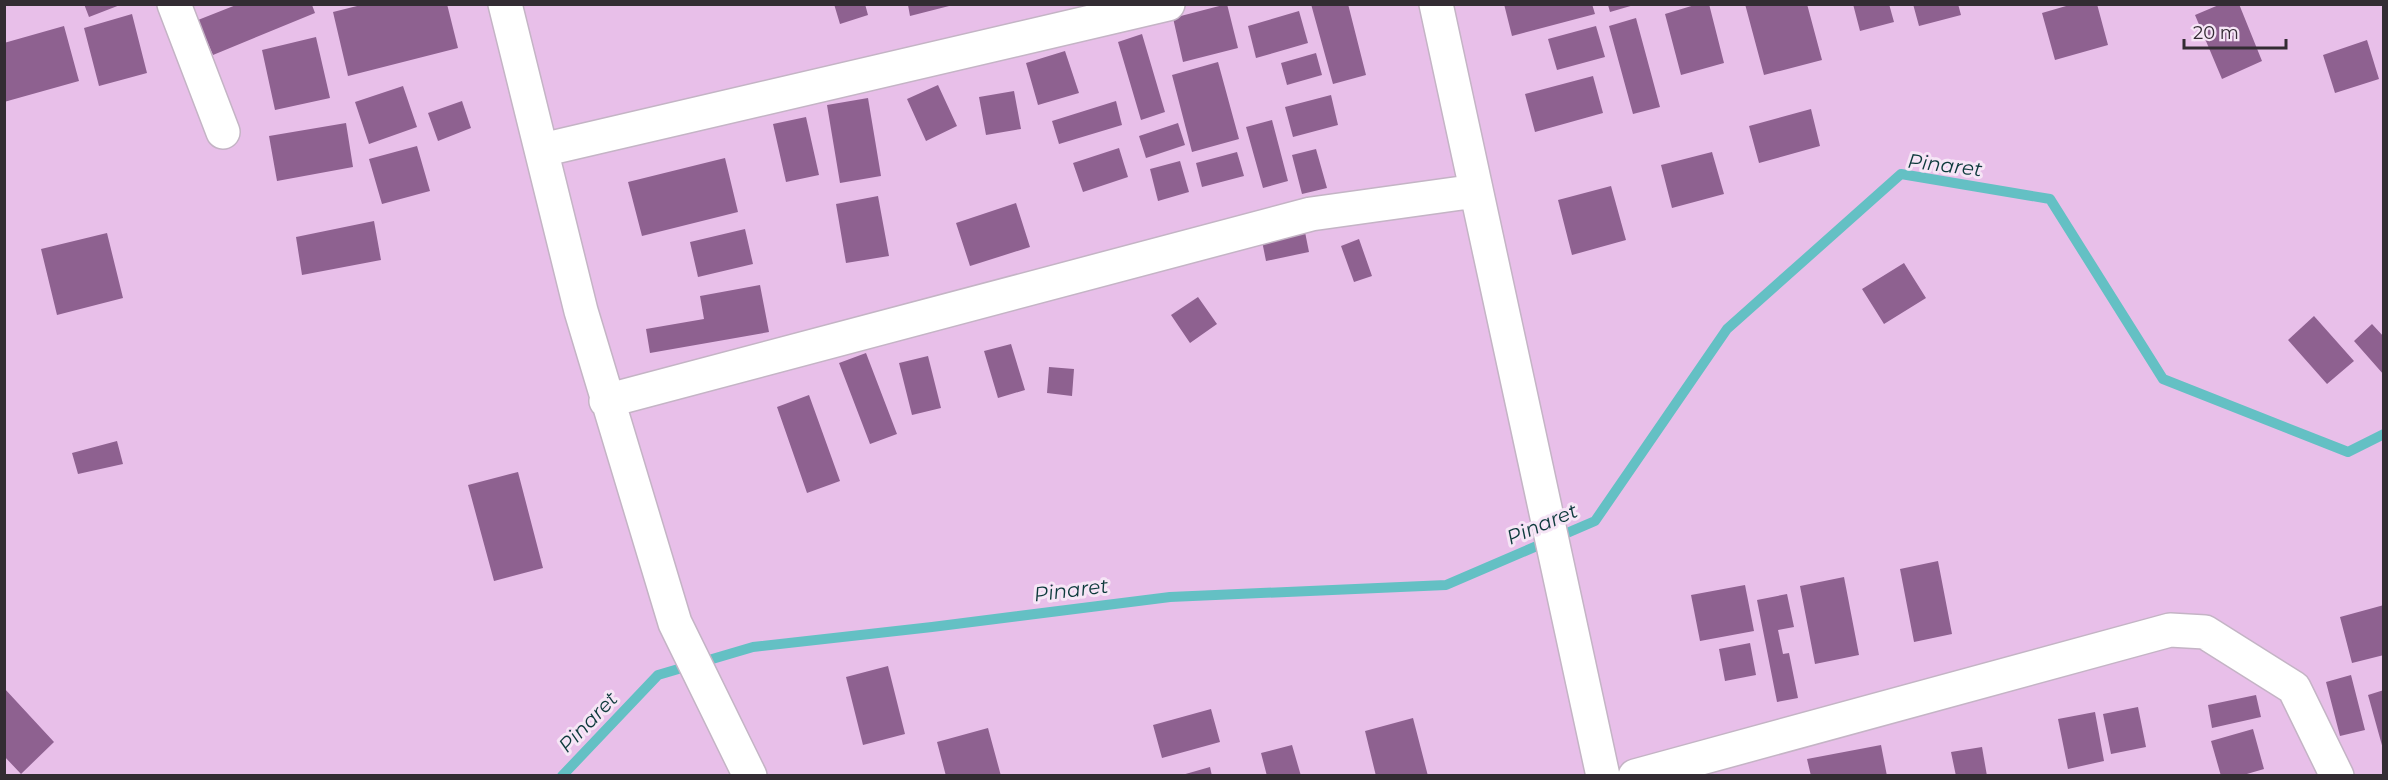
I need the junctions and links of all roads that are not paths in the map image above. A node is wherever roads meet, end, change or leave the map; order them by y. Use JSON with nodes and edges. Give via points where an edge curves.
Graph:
{"nodes":[{"id":1,"x":174,"y":4,"type":"edge"},
{"id":2,"x":505,"y":4,"type":"edge"},
{"id":3,"x":1168,"y":4,"type":"edge"},
{"id":4,"x":1436,"y":4,"type":"edge"},
{"id":5,"x":223,"y":132,"type":"dead end"},
{"id":6,"x":542,"y":150,"type":"junction"},
{"id":7,"x":1476,"y":191,"type":"junction"},
{"id":8,"x":606,"y":401,"type":"junction"},
{"id":9,"x":750,"y":776,"type":"edge"},
{"id":10,"x":1603,"y":776,"type":"edge"},
{"id":11,"x":1635,"y":776,"type":"edge"},
{"id":12,"x":2337,"y":776,"type":"edge"}],
"edges":[{"from":1,"to":5,"type":"street"},
{"from":2,"to":6,"type":"street"},
{"from":3,"to":6,"type":"street"},
{"from":4,"to":7,"type":"street"},
{"from":6,"to":8,"type":"street"},
{"from":7,"to":8,"type":"street","via":[[1311,214]]},
{"from":7,"to":10,"type":"street"},
{"from":8,"to":9,"type":"street","via":[[675,622]]},
{"from":11,"to":12,"type":"street","via":[[2170,630],[2205,632],[2294,688]]}]}
